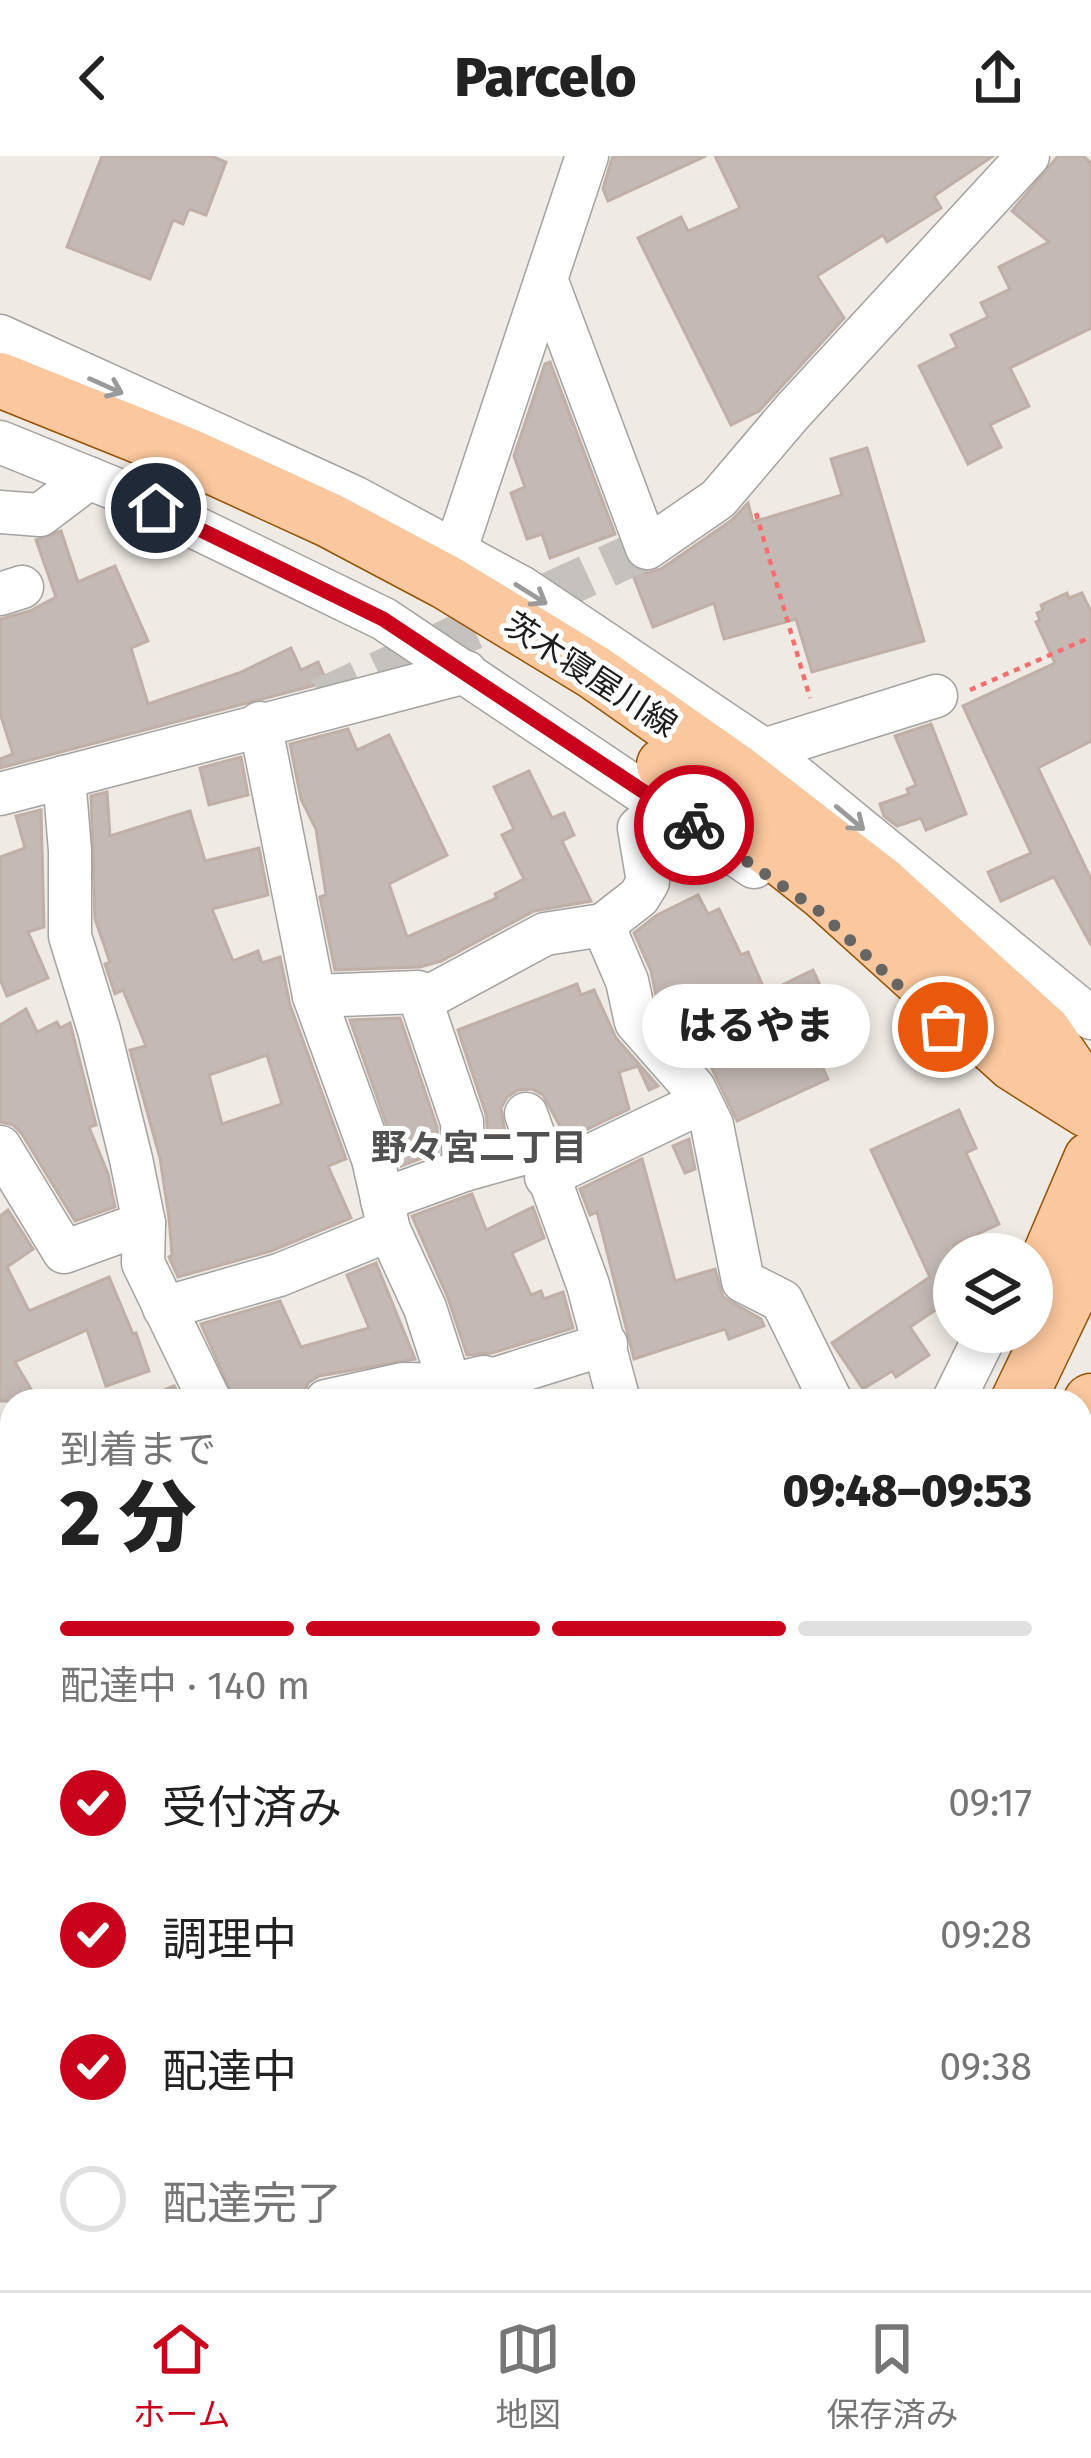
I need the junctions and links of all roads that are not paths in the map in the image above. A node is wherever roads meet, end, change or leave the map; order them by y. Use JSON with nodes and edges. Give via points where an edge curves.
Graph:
{"nodes":[{"id":1,"x":587,"y":156,"type":"edge"},
{"id":2,"x":1028,"y":156,"type":"edge"},
{"id":3,"x":546,"y":279,"type":"junction"},
{"id":4,"x":0,"y":336,"type":"edge"},
{"id":5,"x":0,"y":380,"type":"edge"},
{"id":6,"x":0,"y":417,"type":"edge"},
{"id":7,"x":0,"y":442,"type":"edge"},
{"id":8,"x":182,"y":471,"type":"junction"},
{"id":9,"x":89,"y":478,"type":"junction"},
{"id":10,"x":0,"y":512,"type":"edge"},
{"id":11,"x":455,"y":552,"type":"junction"},
{"id":12,"x":466,"y":672,"type":"junction"},
{"id":13,"x":936,"y":696,"type":"road end"},
{"id":14,"x":260,"y":723,"type":"junction"},
{"id":15,"x":764,"y":750,"type":"junction"},
{"id":16,"x":64,"y":777,"type":"junction"},
{"id":17,"x":0,"y":794,"type":"edge"},
{"id":18,"x":666,"y":805,"type":"junction"},
{"id":19,"x":603,"y":925,"type":"junction"},
{"id":20,"x":314,"y":996,"type":"junction"},
{"id":21,"x":421,"y":1001,"type":"junction"},
{"id":22,"x":1091,"y":1018,"type":"edge"},
{"id":23,"x":1014,"y":1064,"type":"junction"},
{"id":24,"x":1091,"y":1101,"type":"edge"},
{"id":25,"x":700,"y":1102,"type":"junction"},
{"id":26,"x":1091,"y":1113,"type":"edge"},
{"id":27,"x":1091,"y":1144,"type":"edge"},
{"id":28,"x":536,"y":1147,"type":"junction"},
{"id":29,"x":1,"y":1151,"type":"edge"},
{"id":30,"x":1091,"y":1160,"type":"edge"},
{"id":31,"x":464,"y":1170,"type":"junction"},
{"id":32,"x":386,"y":1215,"type":"junction"},
{"id":33,"x":144,"y":1223,"type":"junction"},
{"id":34,"x":1036,"y":1233,"type":"edge"},
{"id":35,"x":1091,"y":1249,"type":"edge"},
{"id":36,"x":1053,"y":1252,"type":"edge"},
{"id":37,"x":164,"y":1308,"type":"junction"},
{"id":38,"x":1091,"y":1324,"type":"edge"},
{"id":39,"x":606,"y":1344,"type":"junction"},
{"id":40,"x":977,"y":1353,"type":"edge"},
{"id":41,"x":1004,"y":1353,"type":"edge"},
{"id":42,"x":205,"y":1389,"type":"edge"},
{"id":43,"x":380,"y":1389,"type":"edge"},
{"id":44,"x":475,"y":1389,"type":"edge"},
{"id":45,"x":616,"y":1389,"type":"edge"},
{"id":46,"x":826,"y":1389,"type":"edge"},
{"id":47,"x":959,"y":1389,"type":"edge"},
{"id":48,"x":987,"y":1389,"type":"edge"},
{"id":49,"x":1024,"y":1389,"type":"edge"},
{"id":50,"x":1060,"y":1389,"type":"edge"}],
"edges":[{"from":1,"to":3,"type":"street"},
{"from":2,"to":3,"type":"street","via":[[718,499],[646,548]]},
{"from":3,"to":11,"type":"street"},
{"from":4,"to":11,"type":"street","one_way":true,"via":[[354,497]]},
{"from":5,"to":8,"type":"main road","name":"茨木寝屋川線"},
{"from":6,"to":8,"type":"main road","name":"茨木寝屋川線"},
{"from":7,"to":9,"type":"street"},
{"from":8,"to":23,"type":"main road","name":"茨木寝屋川線","via":[[572,699],[705,794]]},
{"from":8,"to":24,"type":"main road","name":"茨木寝屋川線","via":[[329,520],[594,672],[880,883],[1044,1032]]},
{"from":9,"to":10,"type":"street","via":[[40,514]]},
{"from":9,"to":12,"type":"street","via":[[383,619]]},
{"from":11,"to":15,"type":"street","one_way":true},
{"from":12,"to":14,"type":"street"},
{"from":12,"to":18,"type":"street"},
{"from":13,"to":15,"type":"street"},
{"from":14,"to":16,"type":"street"},
{"from":14,"to":20,"type":"street"},
{"from":15,"to":22,"type":"street","one_way":true},
{"from":16,"to":17,"type":"street"},
{"from":16,"to":33,"type":"street","via":[[70,936]]},
{"from":18,"to":19,"type":"street","via":[[640,828],[648,882]]},
{"from":18,"to":23,"type":"street","via":[[819,911],[974,1055]]},
{"from":19,"to":21,"type":"street","via":[[544,934]]},
{"from":19,"to":25,"type":"street","via":[[636,1022]]},
{"from":20,"to":21,"type":"street","via":[[418,992]]},
{"from":20,"to":32,"type":"street"},
{"from":21,"to":31,"type":"street","via":[[462,1122]]},
{"from":23,"to":26,"type":"main road","name":"茨木寝屋川線"},
{"from":25,"to":28,"type":"street"},
{"from":25,"to":46,"type":"street","via":[[712,1125],[742,1281],[782,1301]]},
{"from":27,"to":34,"type":"street"},
{"from":28,"to":31,"type":"street"},
{"from":28,"to":39,"type":"street"},
{"from":29,"to":33,"type":"street","via":[[64,1252]]},
{"from":30,"to":36,"type":"main road"},
{"from":31,"to":32,"type":"street"},
{"from":32,"to":37,"type":"street","via":[[279,1275]]},
{"from":32,"to":44,"type":"street","via":[[425,1308]]},
{"from":33,"to":37,"type":"street","via":[[142,1264]]},
{"from":35,"to":49,"type":"main road"},
{"from":37,"to":42,"type":"street"},
{"from":38,"to":50,"type":"main road"},
{"from":39,"to":44,"type":"street"},
{"from":39,"to":45,"type":"street"},
{"from":40,"to":47,"type":"street"},
{"from":41,"to":48,"type":"main road"},
{"from":43,"to":44,"type":"street"}]}
